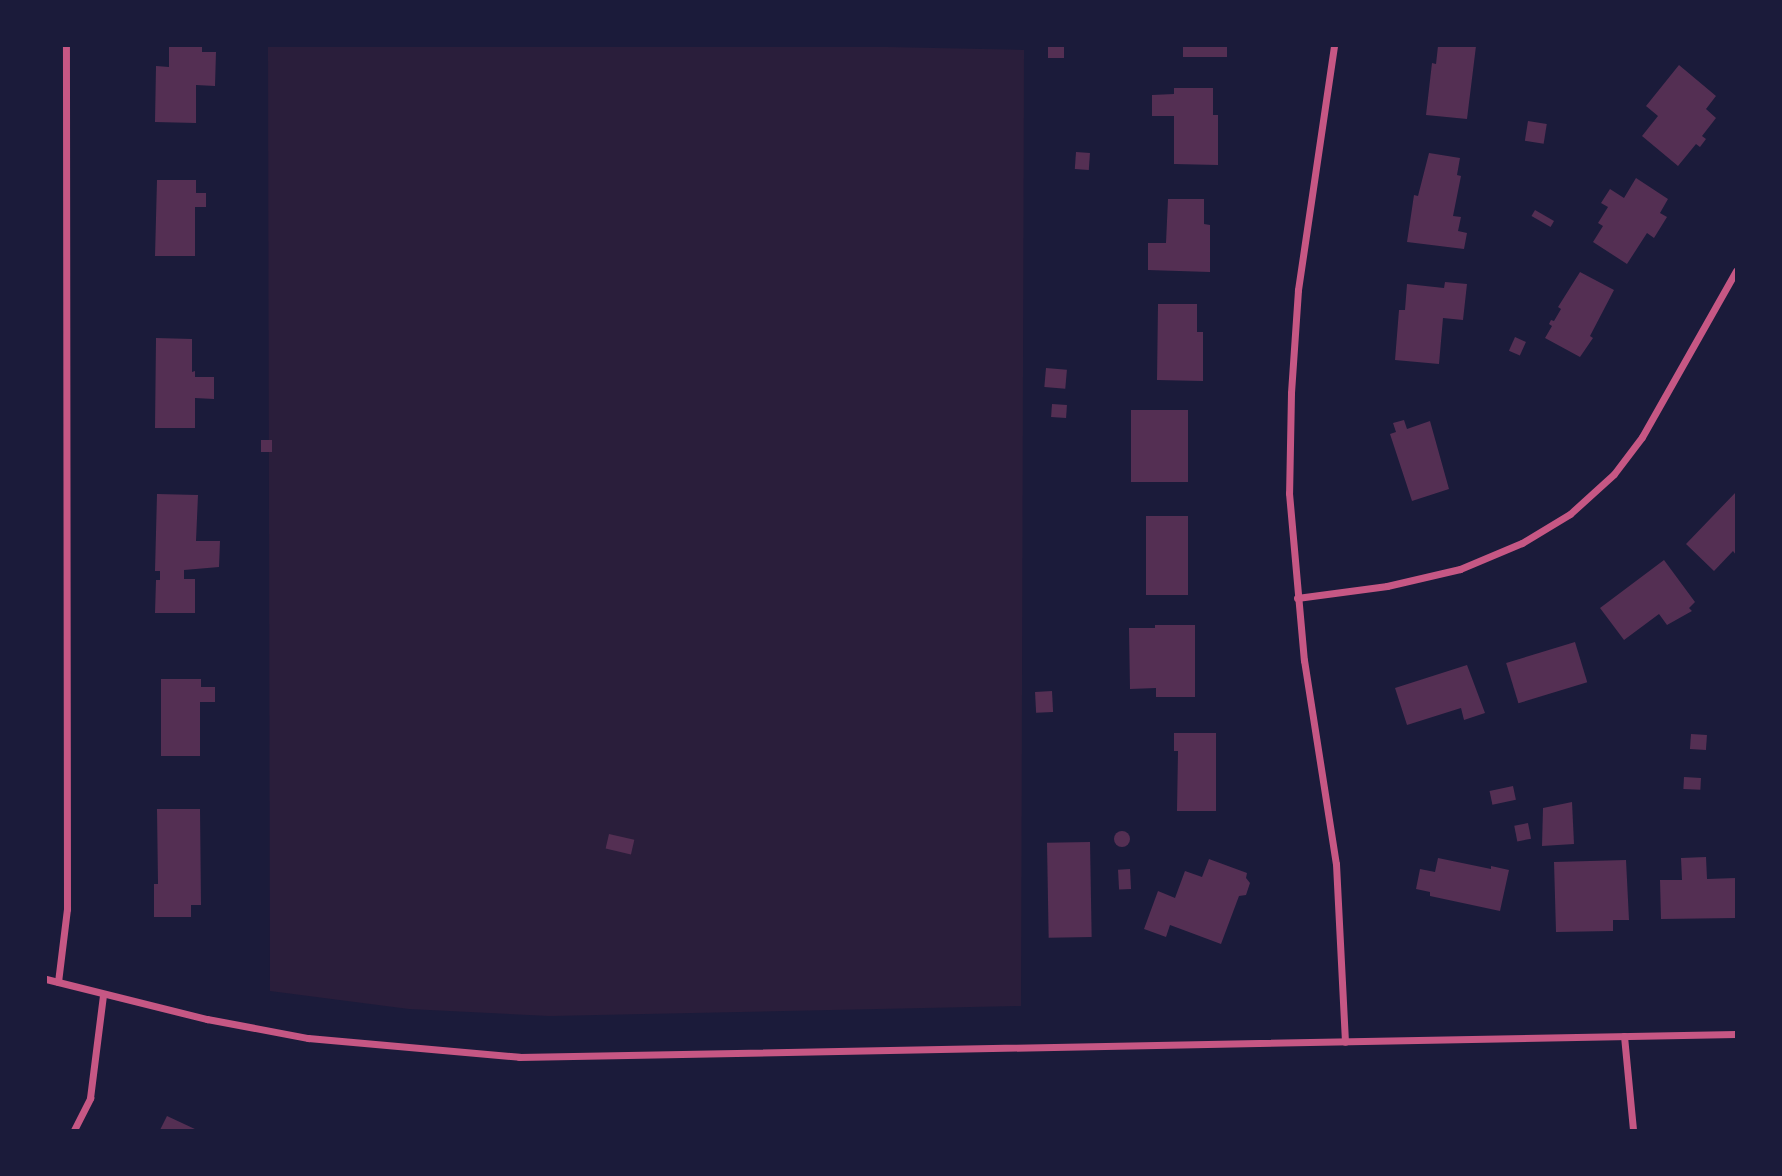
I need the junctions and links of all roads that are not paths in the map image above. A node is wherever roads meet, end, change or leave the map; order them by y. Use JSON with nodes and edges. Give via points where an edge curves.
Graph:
{"nodes":[{"id":1,"x":66,"y":46,"type":"edge"},
{"id":2,"x":1334,"y":46,"type":"edge"},
{"id":3,"x":1737,"y":271,"type":"edge"},
{"id":4,"x":1297,"y":598,"type":"junction"},
{"id":5,"x":46,"y":979,"type":"edge"},
{"id":6,"x":58,"y":982,"type":"junction"},
{"id":7,"x":103,"y":995,"type":"junction"},
{"id":8,"x":1737,"y":1034,"type":"edge"},
{"id":9,"x":1624,"y":1036,"type":"junction"},
{"id":10,"x":1345,"y":1042,"type":"junction"},
{"id":11,"x":74,"y":1130,"type":"edge"},
{"id":12,"x":1633,"y":1130,"type":"edge"}],
"edges":[{"from":1,"to":6,"type":"street","via":[[67,909]]},
{"from":2,"to":4,"type":"street","via":[[1293,345],[1289,493]]},
{"from":3,"to":4,"type":"street","via":[[1642,437],[1582,505],[1522,543],[1460,569],[1387,586]]},
{"from":4,"to":10,"type":"street","via":[[1336,864]]},
{"from":5,"to":6,"type":"street"},
{"from":6,"to":7,"type":"street"},
{"from":7,"to":10,"type":"street","via":[[308,1038],[498,1056]]},
{"from":7,"to":11,"type":"street","via":[[90,1098]]},
{"from":8,"to":9,"type":"street"},
{"from":9,"to":10,"type":"street"},
{"from":9,"to":12,"type":"street"}]}
